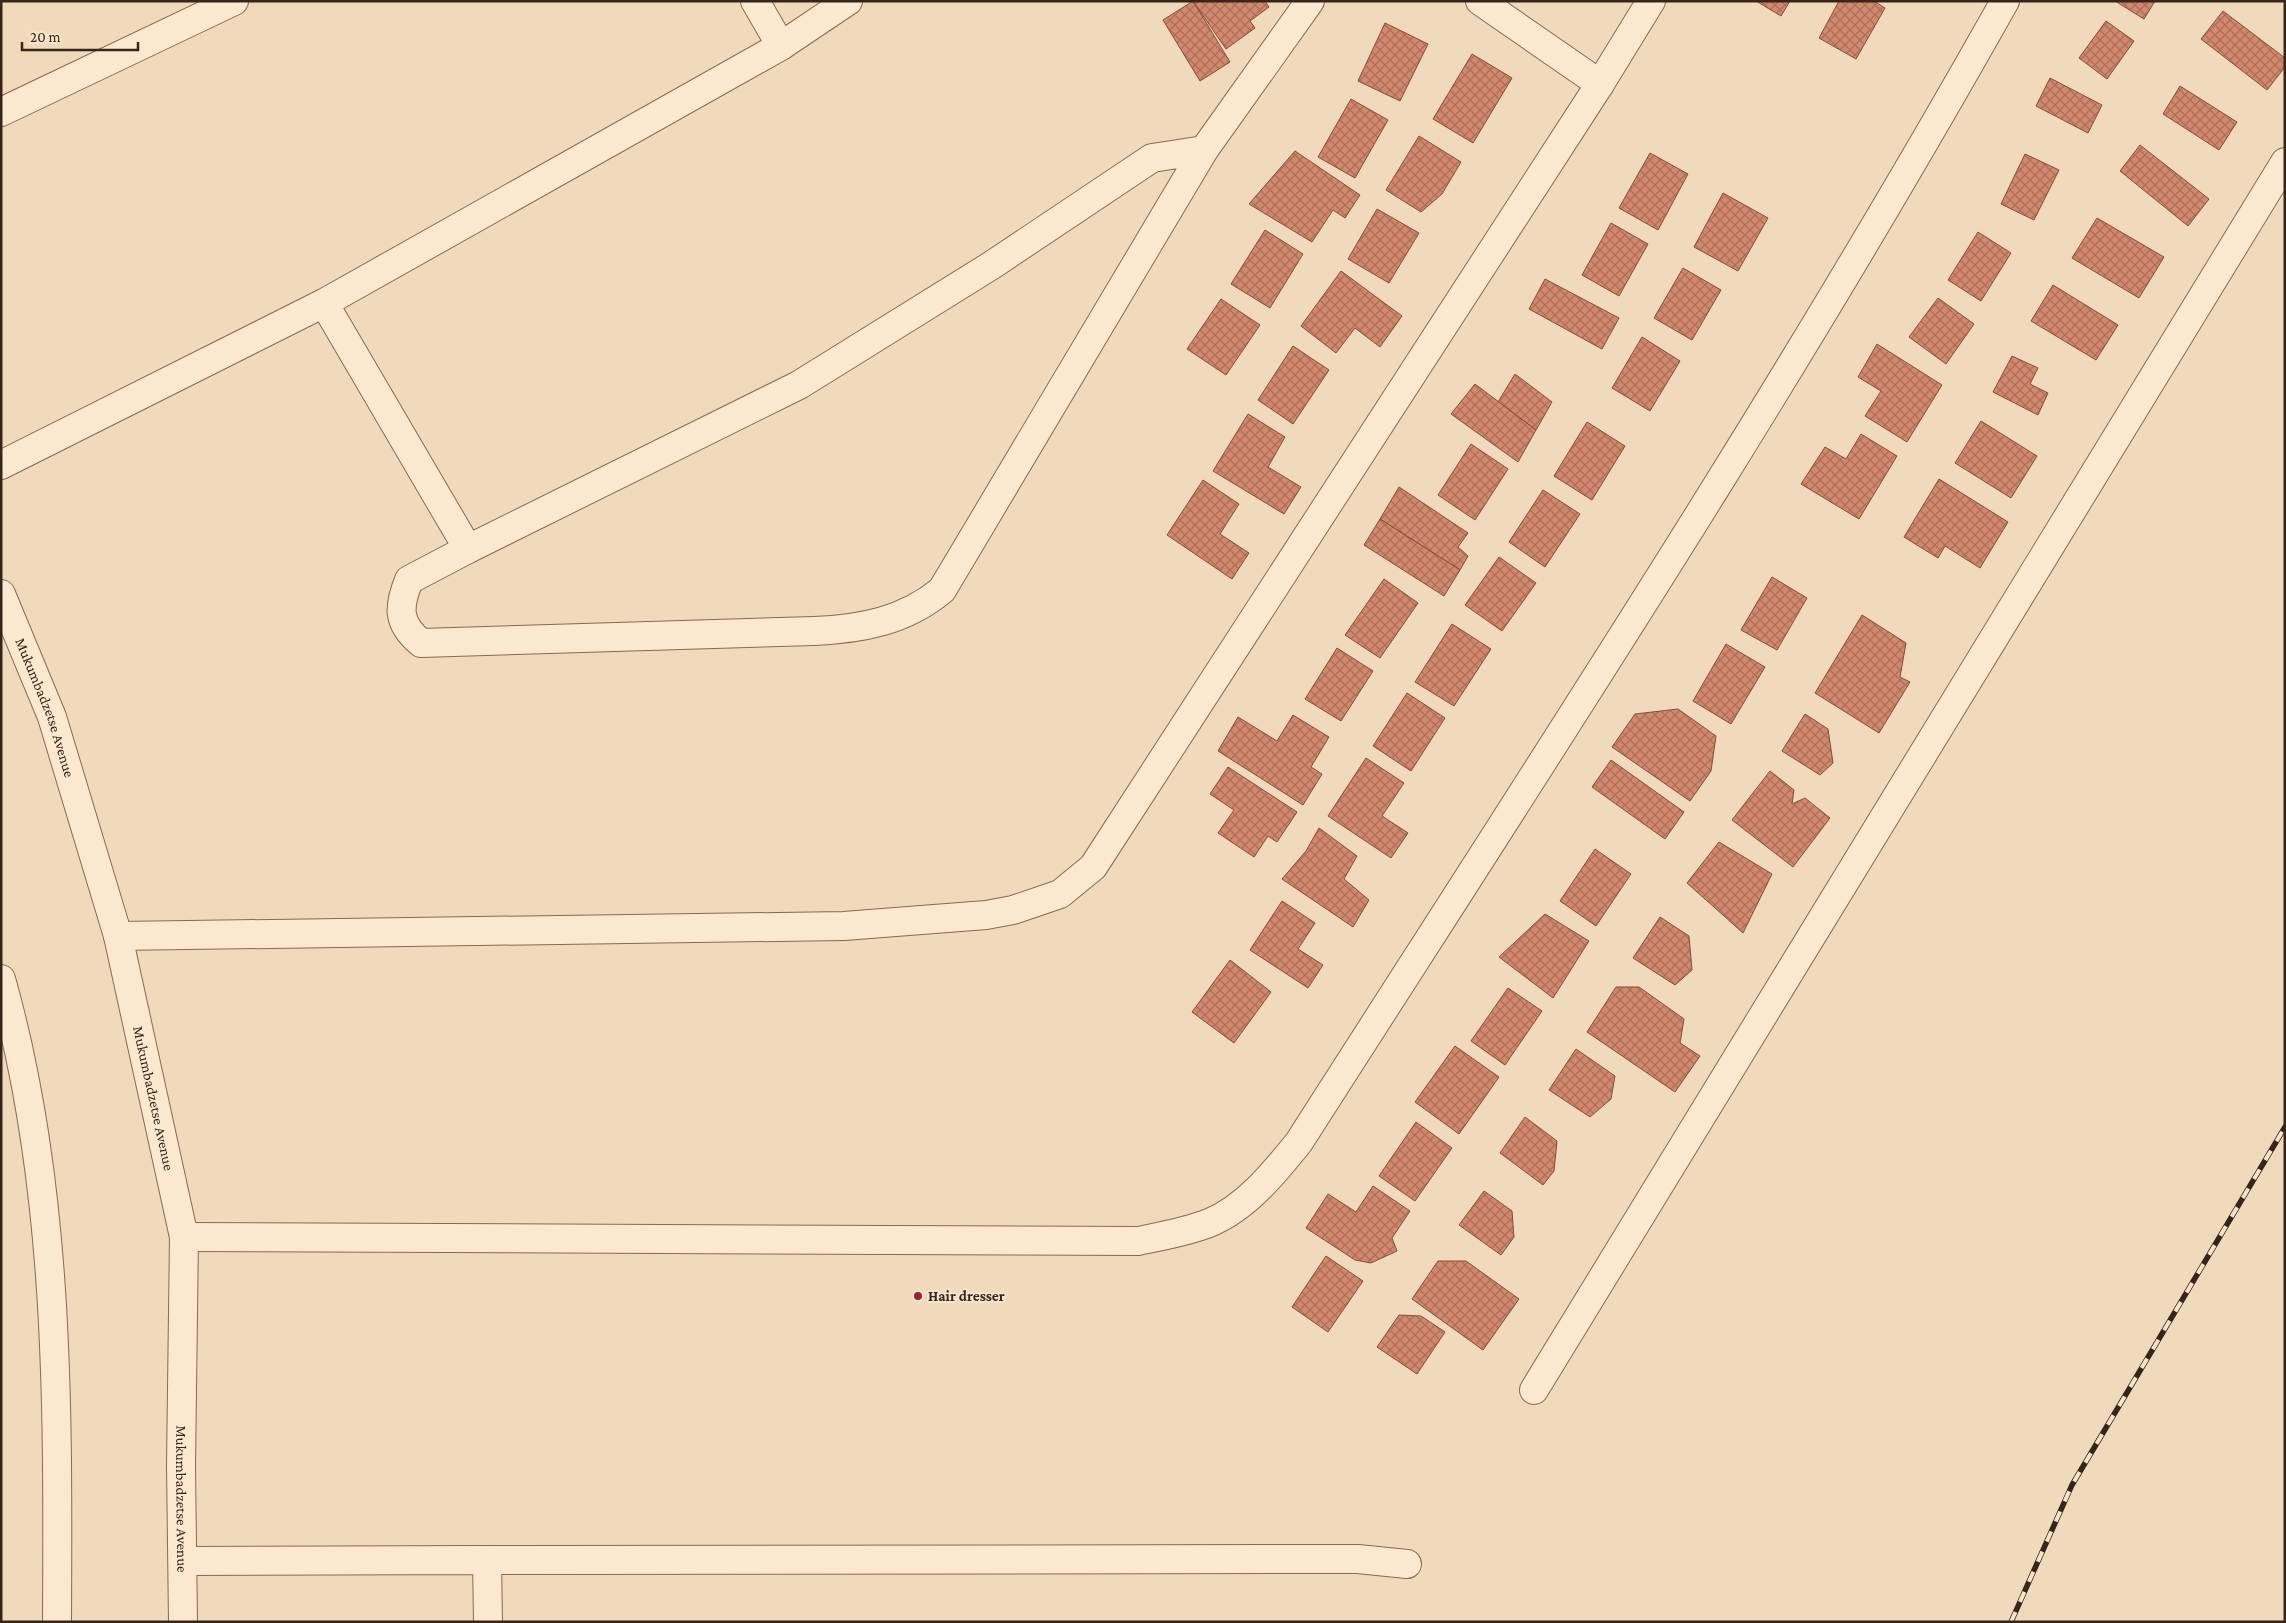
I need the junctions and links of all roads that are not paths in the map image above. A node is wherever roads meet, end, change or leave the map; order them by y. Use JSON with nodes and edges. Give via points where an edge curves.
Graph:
{"nodes":[{"id":1,"x":234,"y":1,"type":"edge"},
{"id":2,"x":755,"y":1,"type":"edge"},
{"id":3,"x":848,"y":1,"type":"edge"},
{"id":4,"x":1310,"y":1,"type":"edge"},
{"id":5,"x":1480,"y":1,"type":"edge"},
{"id":6,"x":1651,"y":1,"type":"edge"},
{"id":7,"x":2005,"y":1,"type":"edge"},
{"id":8,"x":781,"y":46,"type":"junction"},
{"id":9,"x":1600,"y":84,"type":"junction"},
{"id":10,"x":1,"y":112,"type":"edge"},
{"id":11,"x":1204,"y":150,"type":"junction"},
{"id":12,"x":2285,"y":162,"type":"edge"},
{"id":13,"x":324,"y":303,"type":"junction"},
{"id":14,"x":1,"y":465,"type":"edge"},
{"id":15,"x":468,"y":549,"type":"junction"},
{"id":16,"x":1,"y":594,"type":"edge"},
{"id":17,"x":118,"y":936,"type":"junction"},
{"id":18,"x":1,"y":979,"type":"edge"},
{"id":19,"x":184,"y":1237,"type":"junction"},
{"id":20,"x":1534,"y":1390,"type":"dead end"},
{"id":21,"x":487,"y":1560,"type":"junction"},
{"id":22,"x":182,"y":1561,"type":"junction"},
{"id":23,"x":1407,"y":1564,"type":"dead end"},
{"id":24,"x":57,"y":1622,"type":"edge"},
{"id":25,"x":183,"y":1622,"type":"edge"},
{"id":26,"x":488,"y":1622,"type":"edge"}],
"edges":[{"from":1,"to":10,"type":"street"},
{"from":2,"to":8,"type":"street"},
{"from":3,"to":8,"type":"street"},
{"from":4,"to":11,"type":"street"},
{"from":5,"to":9,"type":"street"},
{"from":6,"to":9,"type":"street"},
{"from":7,"to":19,"type":"street","via":[[1922,149],[1733,463],[1299,1142],[1237,1206],[1210,1222],[1177,1234],[1138,1241]]},
{"from":8,"to":13,"type":"street"},
{"from":9,"to":17,"type":"street","via":[[1093,867],[1060,894],[1013,910],[986,915],[844,926]]},
{"from":11,"to":15,"type":"street","via":[[1152,158],[992,265],[799,385]]},
{"from":11,"to":15,"type":"street","via":[[942,590],[928,603],[871,626],[840,630],[421,643],[403,623],[402,598],[409,580]]},
{"from":12,"to":20,"type":"street"},
{"from":13,"to":14,"type":"street"},
{"from":13,"to":15,"type":"street"},
{"from":16,"to":17,"type":"street","name":"Mukumbadzetse Avenue","via":[[52,717]]},
{"from":17,"to":19,"type":"street","name":"Mukumbadzetse Avenue"},
{"from":18,"to":24,"type":"street","via":[[18,1039],[44,1221],[58,1439]]},
{"from":19,"to":22,"type":"street","name":"Mukumbadzetse Avenue"},
{"from":21,"to":22,"type":"street"},
{"from":21,"to":23,"type":"street","via":[[1358,1559]]},
{"from":21,"to":26,"type":"street"},
{"from":22,"to":25,"type":"street","name":"Mukumbadzetse Avenue"}]}
